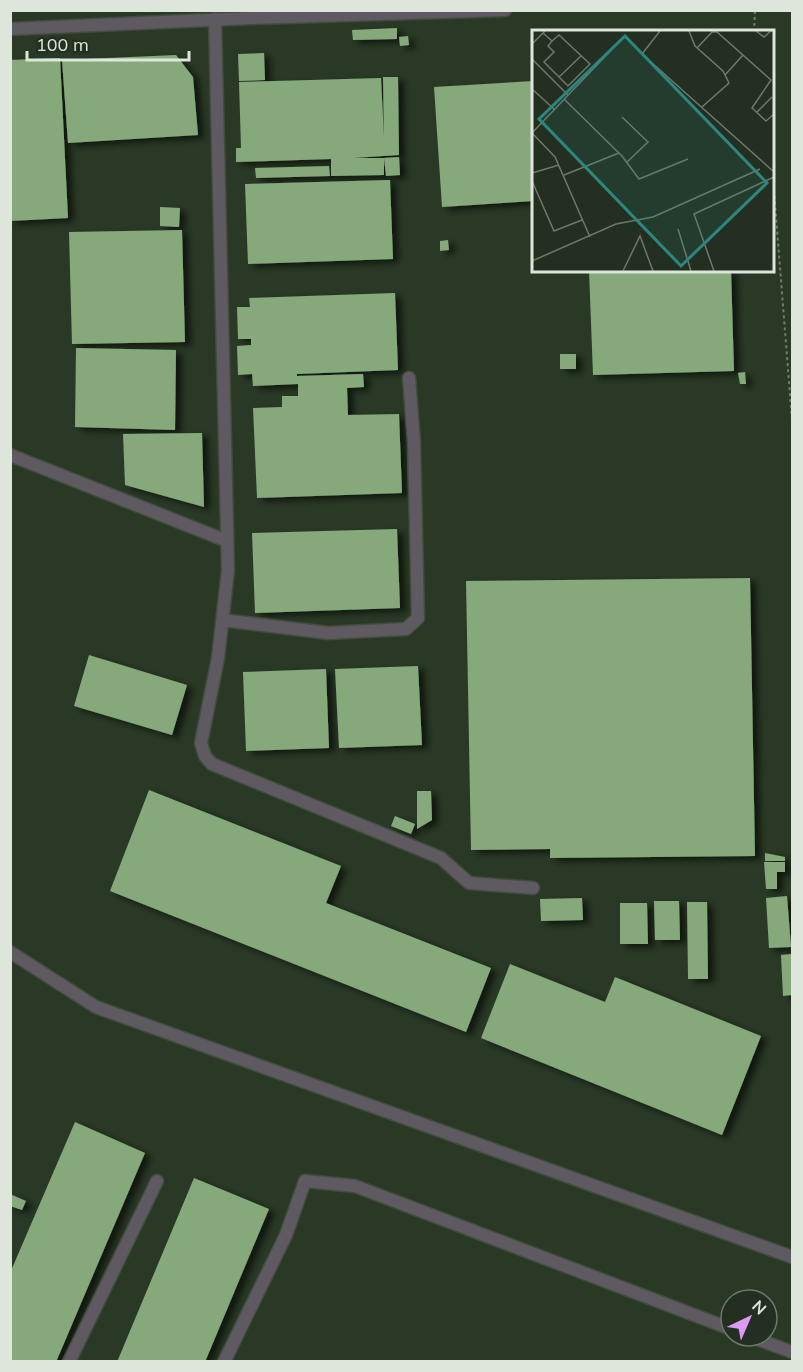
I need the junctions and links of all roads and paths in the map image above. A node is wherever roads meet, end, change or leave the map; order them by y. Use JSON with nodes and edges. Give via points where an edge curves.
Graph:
{"nodes":[{"id":1,"x":116,"y":10,"type":"edge"},
{"id":2,"x":505,"y":10,"type":"edge"},
{"id":3,"x":755,"y":10,"type":"edge"},
{"id":4,"x":251,"y":14,"type":"edge"},
{"id":5,"x":215,"y":19,"type":"junction"},
{"id":6,"x":117,"y":24,"type":"junction"},
{"id":7,"x":10,"y":29,"type":"edge"},
{"id":8,"x":754,"y":30,"type":"edge"},
{"id":9,"x":773,"y":189,"type":"edge"},
{"id":10,"x":409,"y":378,"type":"dead end"},
{"id":11,"x":792,"y":420,"type":"edge"},
{"id":12,"x":10,"y":454,"type":"edge"},
{"id":13,"x":227,"y":541,"type":"junction"},
{"id":14,"x":222,"y":620,"type":"junction"},
{"id":15,"x":532,"y":888,"type":"dead end"},
{"id":16,"x":10,"y":952,"type":"edge"},
{"id":17,"x":157,"y":1181,"type":"dead end"},
{"id":18,"x":792,"y":1257,"type":"edge"},
{"id":19,"x":719,"y":1324,"type":"edge"},
{"id":20,"x":69,"y":1362,"type":"edge"},
{"id":21,"x":224,"y":1362,"type":"edge"}],
"edges":[{"from":1,"to":6,"type":"street"},
{"from":2,"to":4,"type":"street"},
{"from":3,"to":8,"type":"path"},
{"from":4,"to":5,"type":"street"},
{"from":5,"to":6,"type":"street"},
{"from":5,"to":13,"type":"street"},
{"from":6,"to":7,"type":"street"},
{"from":9,"to":11,"type":"path"},
{"from":10,"to":14,"type":"street","via":[[418,618],[406,629],[328,633]]},
{"from":12,"to":13,"type":"street"},
{"from":13,"to":14,"type":"street"},
{"from":14,"to":15,"type":"street","via":[[201,743],[212,765],[441,858],[469,883]]},
{"from":16,"to":18,"type":"street","via":[[96,1007]]},
{"from":17,"to":20,"type":"street"},
{"from":19,"to":21,"type":"street","via":[[355,1186],[305,1181],[286,1235]]}]}
